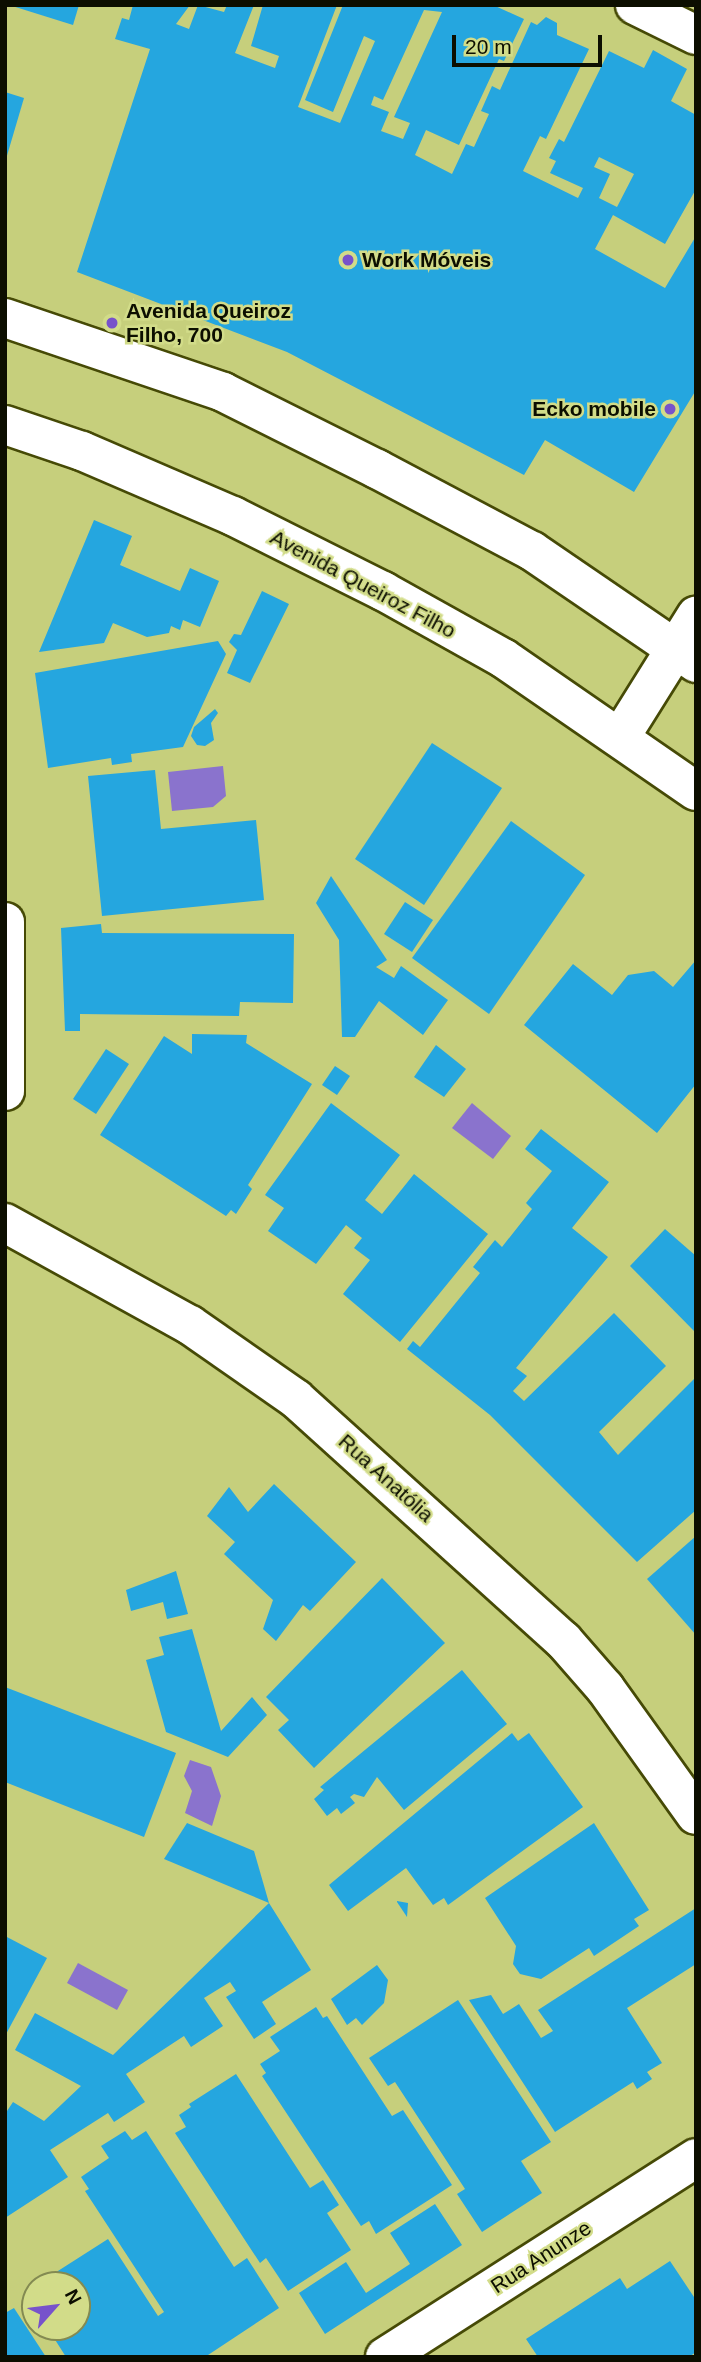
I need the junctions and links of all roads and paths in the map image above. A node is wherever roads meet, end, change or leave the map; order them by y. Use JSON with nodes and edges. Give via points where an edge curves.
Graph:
{"nodes":[{"id":1,"x":635,"y":5,"type":"edge"},
{"id":2,"x":696,"y":35,"type":"edge"},
{"id":3,"x":5,"y":318,"type":"edge"},
{"id":4,"x":5,"y":425,"type":"edge"},
{"id":5,"x":696,"y":616,"type":"edge"},
{"id":6,"x":686,"y":655,"type":"edge"},
{"id":7,"x":621,"y":736,"type":"junction"},
{"id":8,"x":696,"y":791,"type":"edge"},
{"id":9,"x":5,"y":922,"type":"edge"},
{"id":10,"x":5,"y":1091,"type":"edge"},
{"id":11,"x":5,"y":1223,"type":"edge"},
{"id":12,"x":696,"y":1815,"type":"edge"},
{"id":13,"x":696,"y":2158,"type":"edge"},
{"id":14,"x":386,"y":2357,"type":"edge"}],
"edges":[{"from":1,"to":2,"type":"main road"},
{"from":3,"to":6,"type":"main road","via":[[223,392],[532,551]]},
{"from":4,"to":7,"type":"main road","name":"Avenida Queiroz Filho","via":[[82,451],[233,516],[372,586],[503,658]]},
{"from":5,"to":6,"type":"main road"},
{"from":6,"to":7,"type":"main road"},
{"from":7,"to":8,"type":"main road","name":"Avenida Queiroz Filho"},
{"from":9,"to":10,"type":"main road"},
{"from":11,"to":12,"type":"main road","name":"Rua Anatólia","via":[[190,1325],[296,1399],[564,1640],[605,1688]]},
{"from":13,"to":14,"type":"main road","name":"Rua Anunze"}]}
